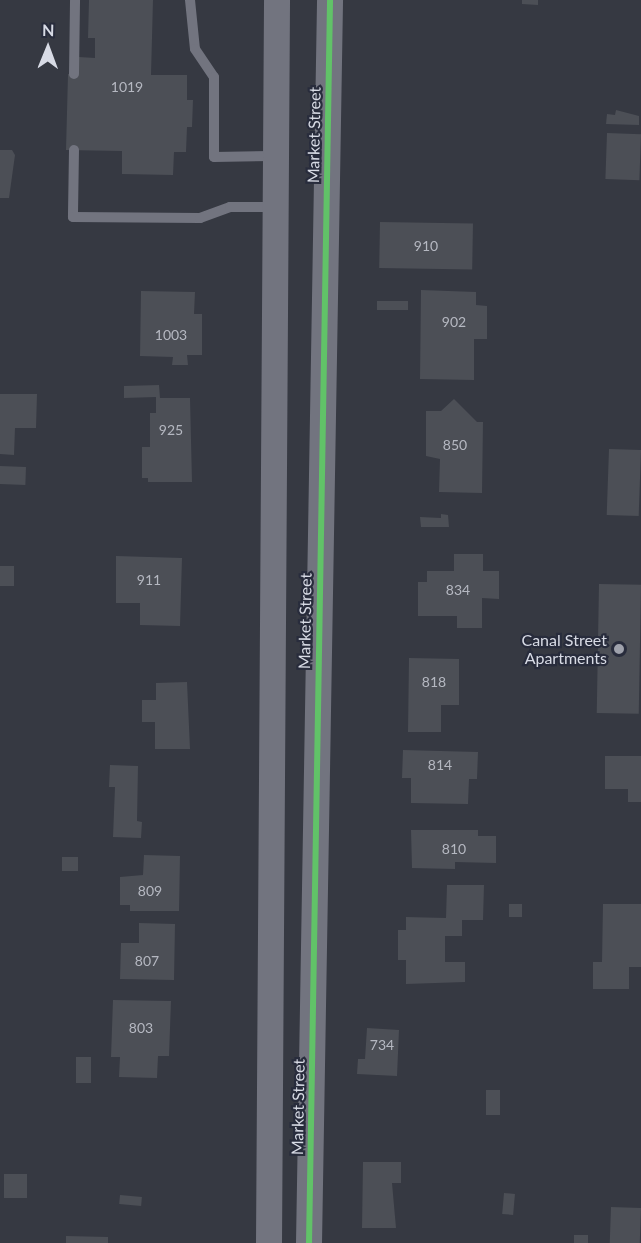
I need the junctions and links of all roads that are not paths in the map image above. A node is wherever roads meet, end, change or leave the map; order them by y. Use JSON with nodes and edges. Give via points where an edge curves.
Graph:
{"nodes":[{"id":1,"x":75,"y":0,"type":"edge"},
{"id":2,"x":190,"y":0,"type":"edge"},
{"id":3,"x":277,"y":0,"type":"edge"},
{"id":4,"x":330,"y":0,"type":"edge"},
{"id":5,"x":74,"y":74,"type":"dead end"},
{"id":6,"x":74,"y":150,"type":"dead end"},
{"id":7,"x":273,"y":156,"type":"junction"},
{"id":8,"x":273,"y":207,"type":"junction"},
{"id":9,"x":269,"y":1243,"type":"edge"},
{"id":10,"x":309,"y":1243,"type":"edge"}],
"edges":[{"from":1,"to":5,"type":"lane"},
{"from":2,"to":7,"type":"lane","via":[[195,49],[214,77],[214,157]]},
{"from":3,"to":7,"type":"street","name":"Market Street"},
{"from":4,"to":10,"type":"street","name":"Market Street"},
{"from":6,"to":8,"type":"lane","via":[[73,217],[200,218],[230,207]]},
{"from":7,"to":8,"type":"street","name":"Market Street"},
{"from":8,"to":9,"type":"street","name":"Market Street","via":[[274,813]]}]}
